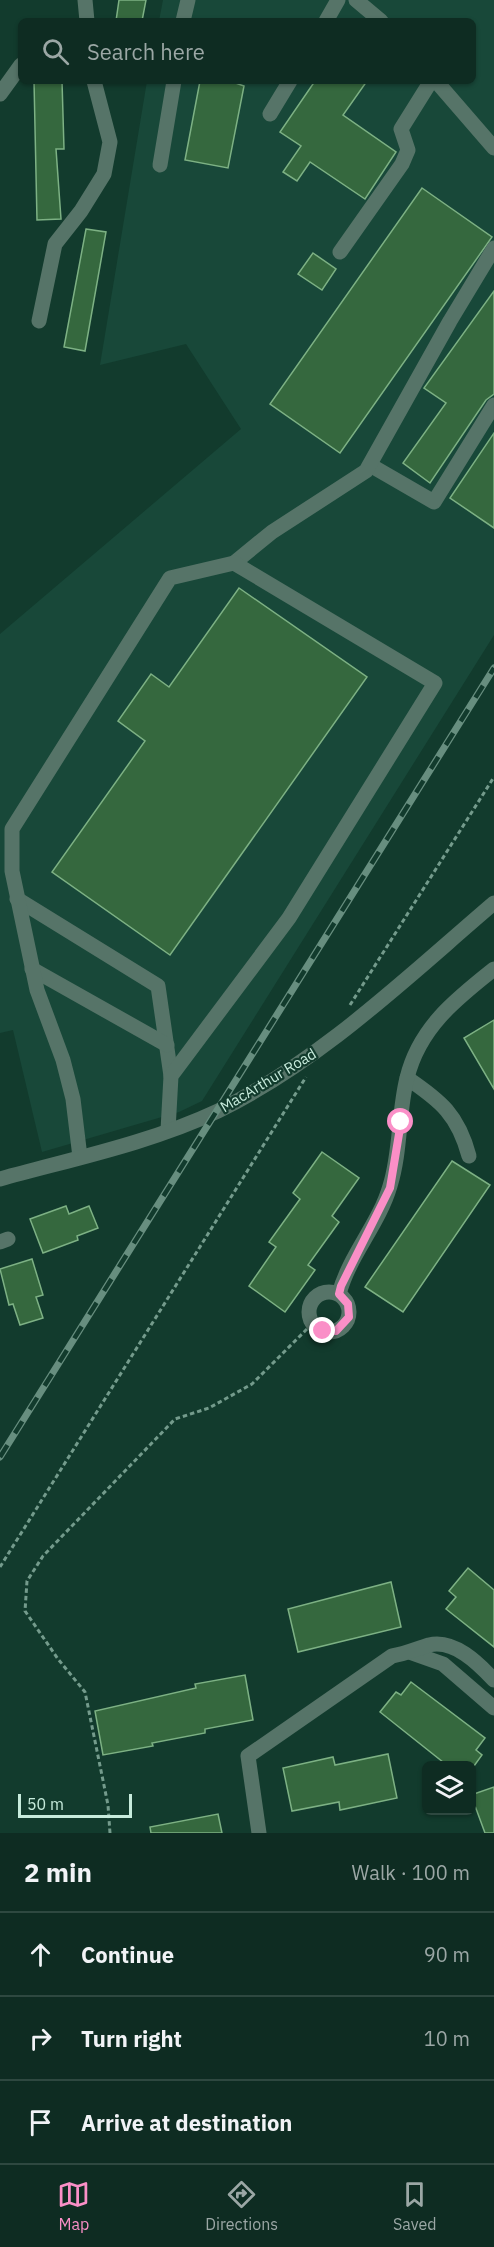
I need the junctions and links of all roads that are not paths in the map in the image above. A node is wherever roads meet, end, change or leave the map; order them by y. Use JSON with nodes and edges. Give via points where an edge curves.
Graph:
{"nodes":[{"id":1,"x":85,"y":0,"type":"edge"},
{"id":2,"x":188,"y":0,"type":"edge"},
{"id":3,"x":338,"y":0,"type":"edge"},
{"id":4,"x":356,"y":0,"type":"edge"},
{"id":5,"x":87,"y":18,"type":"edge"},
{"id":6,"x":184,"y":18,"type":"edge"},
{"id":7,"x":328,"y":18,"type":"edge"},
{"id":8,"x":377,"y":18,"type":"edge"},
{"id":9,"x":18,"y":69,"type":"edge"},
{"id":10,"x":95,"y":84,"type":"edge"},
{"id":11,"x":174,"y":84,"type":"edge"},
{"id":12,"x":288,"y":84,"type":"edge"},
{"id":13,"x":429,"y":84,"type":"edge"},
{"id":14,"x":439,"y":84,"type":"edge"},
{"id":15,"x":0,"y":94,"type":"edge"},
{"id":16,"x":270,"y":114,"type":"dead end"},
{"id":17,"x":494,"y":148,"type":"edge"},
{"id":18,"x":160,"y":165,"type":"dead end"},
{"id":19,"x":494,"y":248,"type":"edge"},
{"id":20,"x":340,"y":252,"type":"dead end"},
{"id":21,"x":39,"y":321,"type":"dead end"},
{"id":22,"x":494,"y":405,"type":"edge"},
{"id":23,"x":370,"y":465,"type":"junction"},
{"id":24,"x":234,"y":563,"type":"junction"},
{"id":25,"x":17,"y":898,"type":"junction"},
{"id":26,"x":494,"y":903,"type":"edge"},
{"id":27,"x":32,"y":969,"type":"junction"},
{"id":28,"x":494,"y":969,"type":"edge"},
{"id":29,"x":167,"y":1045,"type":"junction"},
{"id":30,"x":171,"y":1076,"type":"junction"},
{"id":31,"x":406,"y":1078,"type":"junction"},
{"id":32,"x":168,"y":1130,"type":"junction"},
{"id":33,"x":469,"y":1156,"type":"dead end"},
{"id":34,"x":80,"y":1157,"type":"junction"},
{"id":35,"x":0,"y":1179,"type":"edge"},
{"id":36,"x":339,"y":1294,"type":"junction"},
{"id":37,"x":412,"y":1653,"type":"junction"},
{"id":38,"x":494,"y":1680,"type":"edge"},
{"id":39,"x":494,"y":1708,"type":"edge"},
{"id":40,"x":259,"y":1833,"type":"edge"}],
"edges":[{"from":1,"to":5,"type":"street"},
{"from":2,"to":6,"type":"street"},
{"from":3,"to":7,"type":"street"},
{"from":4,"to":8,"type":"street"},
{"from":9,"to":15,"type":"street"},
{"from":10,"to":21,"type":"street","via":[[110,142],[104,174],[55,244]]},
{"from":11,"to":18,"type":"street"},
{"from":12,"to":16,"type":"street"},
{"from":13,"to":20,"type":"street","via":[[401,129],[408,150],[402,164]]},
{"from":14,"to":17,"type":"street"},
{"from":19,"to":23,"type":"street"},
{"from":22,"to":23,"type":"street","via":[[434,502]]},
{"from":23,"to":24,"type":"street"},
{"from":24,"to":25,"type":"street","via":[[170,578],[12,828],[12,872]]},
{"from":24,"to":30,"type":"street","via":[[435,683],[289,918]]},
{"from":25,"to":27,"type":"street"},
{"from":25,"to":29,"type":"street","via":[[158,986]]},
{"from":26,"to":32,"type":"street","name":"MacArthur Road","via":[[324,1047],[245,1097]]},
{"from":27,"to":29,"type":"street"},
{"from":27,"to":34,"type":"street","via":[[71,1089]]},
{"from":28,"to":31,"type":"street","via":[[427,1030]]},
{"from":29,"to":30,"type":"street"},
{"from":30,"to":32,"type":"street"},
{"from":31,"to":33,"type":"street","via":[[445,1106],[463,1130]]},
{"from":31,"to":36,"type":"street","via":[[399,1148],[390,1188]]},
{"from":32,"to":34,"type":"street","name":"MacArthur Road"},
{"from":34,"to":35,"type":"street","name":"MacArthur Road"},
{"from":36,"to":36,"type":"street","via":[[348,1304],[346,1323],[336,1331],[317,1329],[308,1310],[314,1298],[326,1291]]},
{"from":37,"to":38,"type":"street","via":[[430,1645],[450,1645],[480,1665]]},
{"from":37,"to":39,"type":"street","via":[[442,1664]]},
{"from":37,"to":40,"type":"street","via":[[392,1656],[248,1756]]}]}
